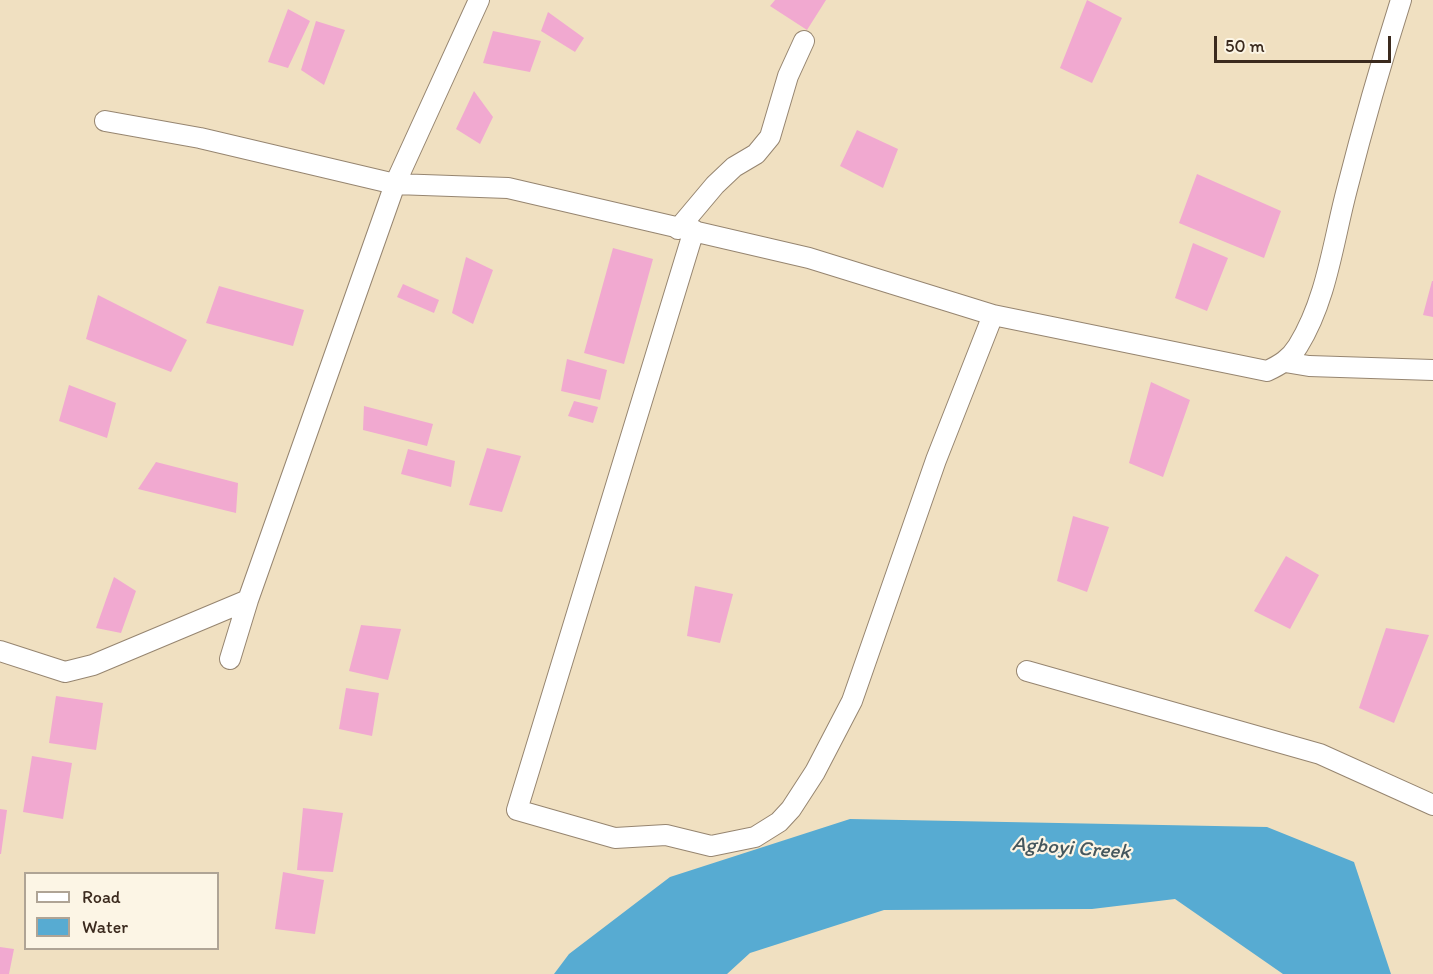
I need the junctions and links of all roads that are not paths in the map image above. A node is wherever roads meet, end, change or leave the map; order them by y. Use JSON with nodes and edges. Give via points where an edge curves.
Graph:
{"nodes":[{"id":1,"x":479,"y":0,"type":"edge"},
{"id":2,"x":1401,"y":0,"type":"edge"},
{"id":3,"x":804,"y":41,"type":"dead end"},
{"id":4,"x":105,"y":121,"type":"dead end"},
{"id":5,"x":395,"y":184,"type":"junction"},
{"id":6,"x":686,"y":230,"type":"junction"},
{"id":7,"x":993,"y":315,"type":"junction"},
{"id":8,"x":1285,"y":362,"type":"junction"},
{"id":9,"x":1433,"y":370,"type":"edge"},
{"id":10,"x":248,"y":600,"type":"junction"},
{"id":11,"x":0,"y":651,"type":"edge"},
{"id":12,"x":230,"y":659,"type":"dead end"},
{"id":13,"x":1026,"y":671,"type":"dead end"},
{"id":14,"x":1433,"y":805,"type":"edge"}],
"edges":[{"from":1,"to":5,"type":"street"},
{"from":2,"to":8,"type":"street","via":[[1348,186],[1328,276],[1307,331]]},
{"from":3,"to":6,"type":"street","via":[[788,76],[770,137],[756,154],[715,185]]},
{"from":4,"to":5,"type":"street","via":[[200,138]]},
{"from":5,"to":6,"type":"street","via":[[508,188]]},
{"from":5,"to":10,"type":"street"},
{"from":6,"to":7,"type":"street","via":[[809,258]]},
{"from":6,"to":7,"type":"street","via":[[517,810],[615,838],[666,835],[711,846],[755,837],[791,809],[852,700],[936,460]]},
{"from":7,"to":8,"type":"street","via":[[1267,371]]},
{"from":8,"to":9,"type":"street"},
{"from":10,"to":11,"type":"street","via":[[93,665],[65,672]]},
{"from":10,"to":12,"type":"street"},
{"from":13,"to":14,"type":"street","via":[[1320,754]]}]}
